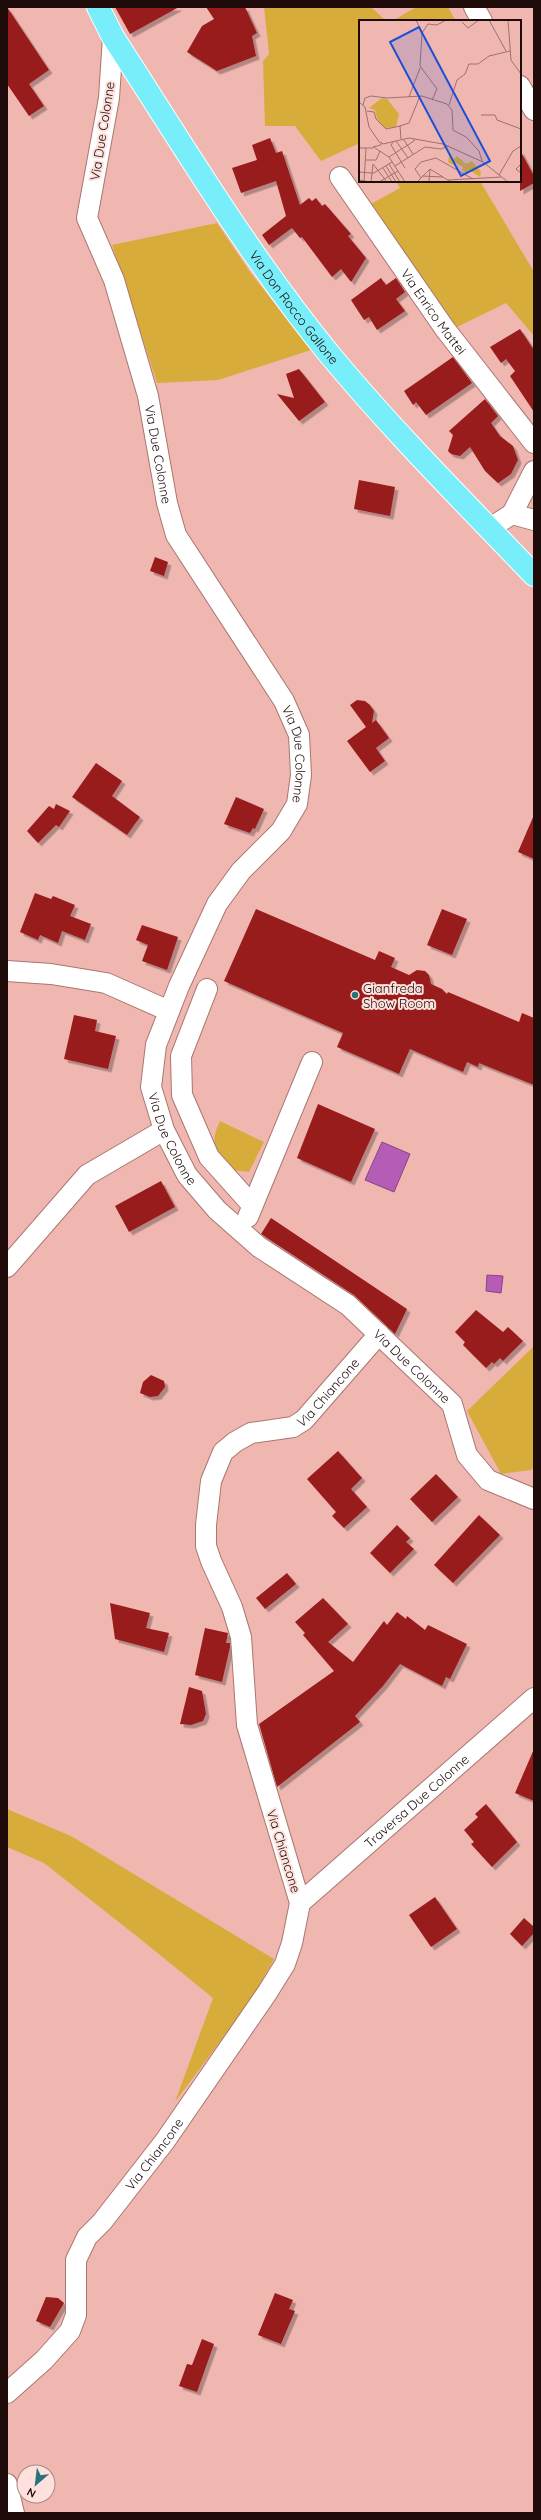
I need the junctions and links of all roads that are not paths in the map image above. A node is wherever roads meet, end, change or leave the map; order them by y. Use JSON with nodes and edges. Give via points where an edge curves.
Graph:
{"nodes":[{"id":1,"x":98,"y":7,"type":"edge"},
{"id":2,"x":474,"y":7,"type":"edge"},
{"id":3,"x":481,"y":20,"type":"edge"},
{"id":4,"x":113,"y":37,"type":"junction"},
{"id":5,"x":521,"y":88,"type":"edge"},
{"id":6,"x":534,"y":110,"type":"edge"},
{"id":7,"x":340,"y":176,"type":"dead end"},
{"id":8,"x":534,"y":443,"type":"edge"},
{"id":9,"x":534,"y":471,"type":"edge"},
{"id":10,"x":512,"y":514,"type":"junction"},
{"id":11,"x":534,"y":520,"type":"edge"},
{"id":12,"x":490,"y":528,"type":"junction"},
{"id":13,"x":534,"y":575,"type":"edge"},
{"id":14,"x":7,"y":971,"type":"edge"},
{"id":15,"x":207,"y":989,"type":"dead end"},
{"id":16,"x":169,"y":1011,"type":"junction"},
{"id":17,"x":312,"y":1062,"type":"dead end"},
{"id":18,"x":164,"y":1130,"type":"junction"},
{"id":19,"x":252,"y":1205,"type":"junction"},
{"id":20,"x":241,"y":1231,"type":"junction"},
{"id":21,"x":7,"y":1267,"type":"edge"},
{"id":22,"x":379,"y":1334,"type":"junction"},
{"id":23,"x":531,"y":1494,"type":"edge"},
{"id":24,"x":534,"y":1698,"type":"edge"},
{"id":25,"x":300,"y":1903,"type":"junction"},
{"id":26,"x":7,"y":2393,"type":"edge"},
{"id":27,"x":7,"y":2484,"type":"edge"},
{"id":28,"x":14,"y":2513,"type":"edge"}],
"edges":[{"from":1,"to":4,"type":"main road","name":"Via Don Rocco Gallone"},
{"from":2,"to":3,"type":"street"},
{"from":4,"to":12,"type":"main road","name":"Via Don Rocco Gallone","via":[[240,235],[330,355]]},
{"from":4,"to":16,"type":"street","name":"Via Due Colonne","via":[[109,98],[87,218],[114,280],[146,389],[167,503],[176,535],[284,701],[299,735],[300,775],[297,804],[281,830],[241,871],[218,904]]},
{"from":5,"to":6,"type":"street"},
{"from":7,"to":8,"type":"street","name":"Via Enrico Mattei","via":[[445,329]]},
{"from":9,"to":10,"type":"street"},
{"from":10,"to":11,"type":"street"},
{"from":10,"to":12,"type":"street"},
{"from":12,"to":13,"type":"main road","name":"Via Don Rocco Gallone"},
{"from":14,"to":16,"type":"street","via":[[51,974],[106,983]]},
{"from":15,"to":19,"type":"street","via":[[181,1056],[182,1095],[209,1157]]},
{"from":16,"to":18,"type":"street","name":"Via Due Colonne","via":[[156,1045],[151,1087]]},
{"from":17,"to":19,"type":"street"},
{"from":18,"to":20,"type":"street","name":"Via Due Colonne","via":[[187,1175],[217,1210]]},
{"from":18,"to":21,"type":"street","via":[[87,1175]]},
{"from":19,"to":20,"type":"street"},
{"from":20,"to":22,"type":"street","name":"Via Due Colonne","via":[[259,1247],[348,1305]]},
{"from":22,"to":23,"type":"street","name":"Via Due Colonne","via":[[452,1404],[467,1456],[488,1480]]},
{"from":22,"to":25,"type":"street","name":"Via Chiancone","via":[[304,1420],[294,1427],[251,1433],[235,1442],[223,1452],[216,1463],[211,1481],[206,1546],[241,1637],[247,1725]]},
{"from":24,"to":25,"type":"street","name":"Traversa Due Colonne"},
{"from":25,"to":26,"type":"street","name":"Via Chiancone","via":[[285,1964],[271,1987],[165,2141],[102,2222],[87,2237],[76,2260],[76,2315],[70,2331],[44,2360]]},
{"from":27,"to":28,"type":"street"}]}
